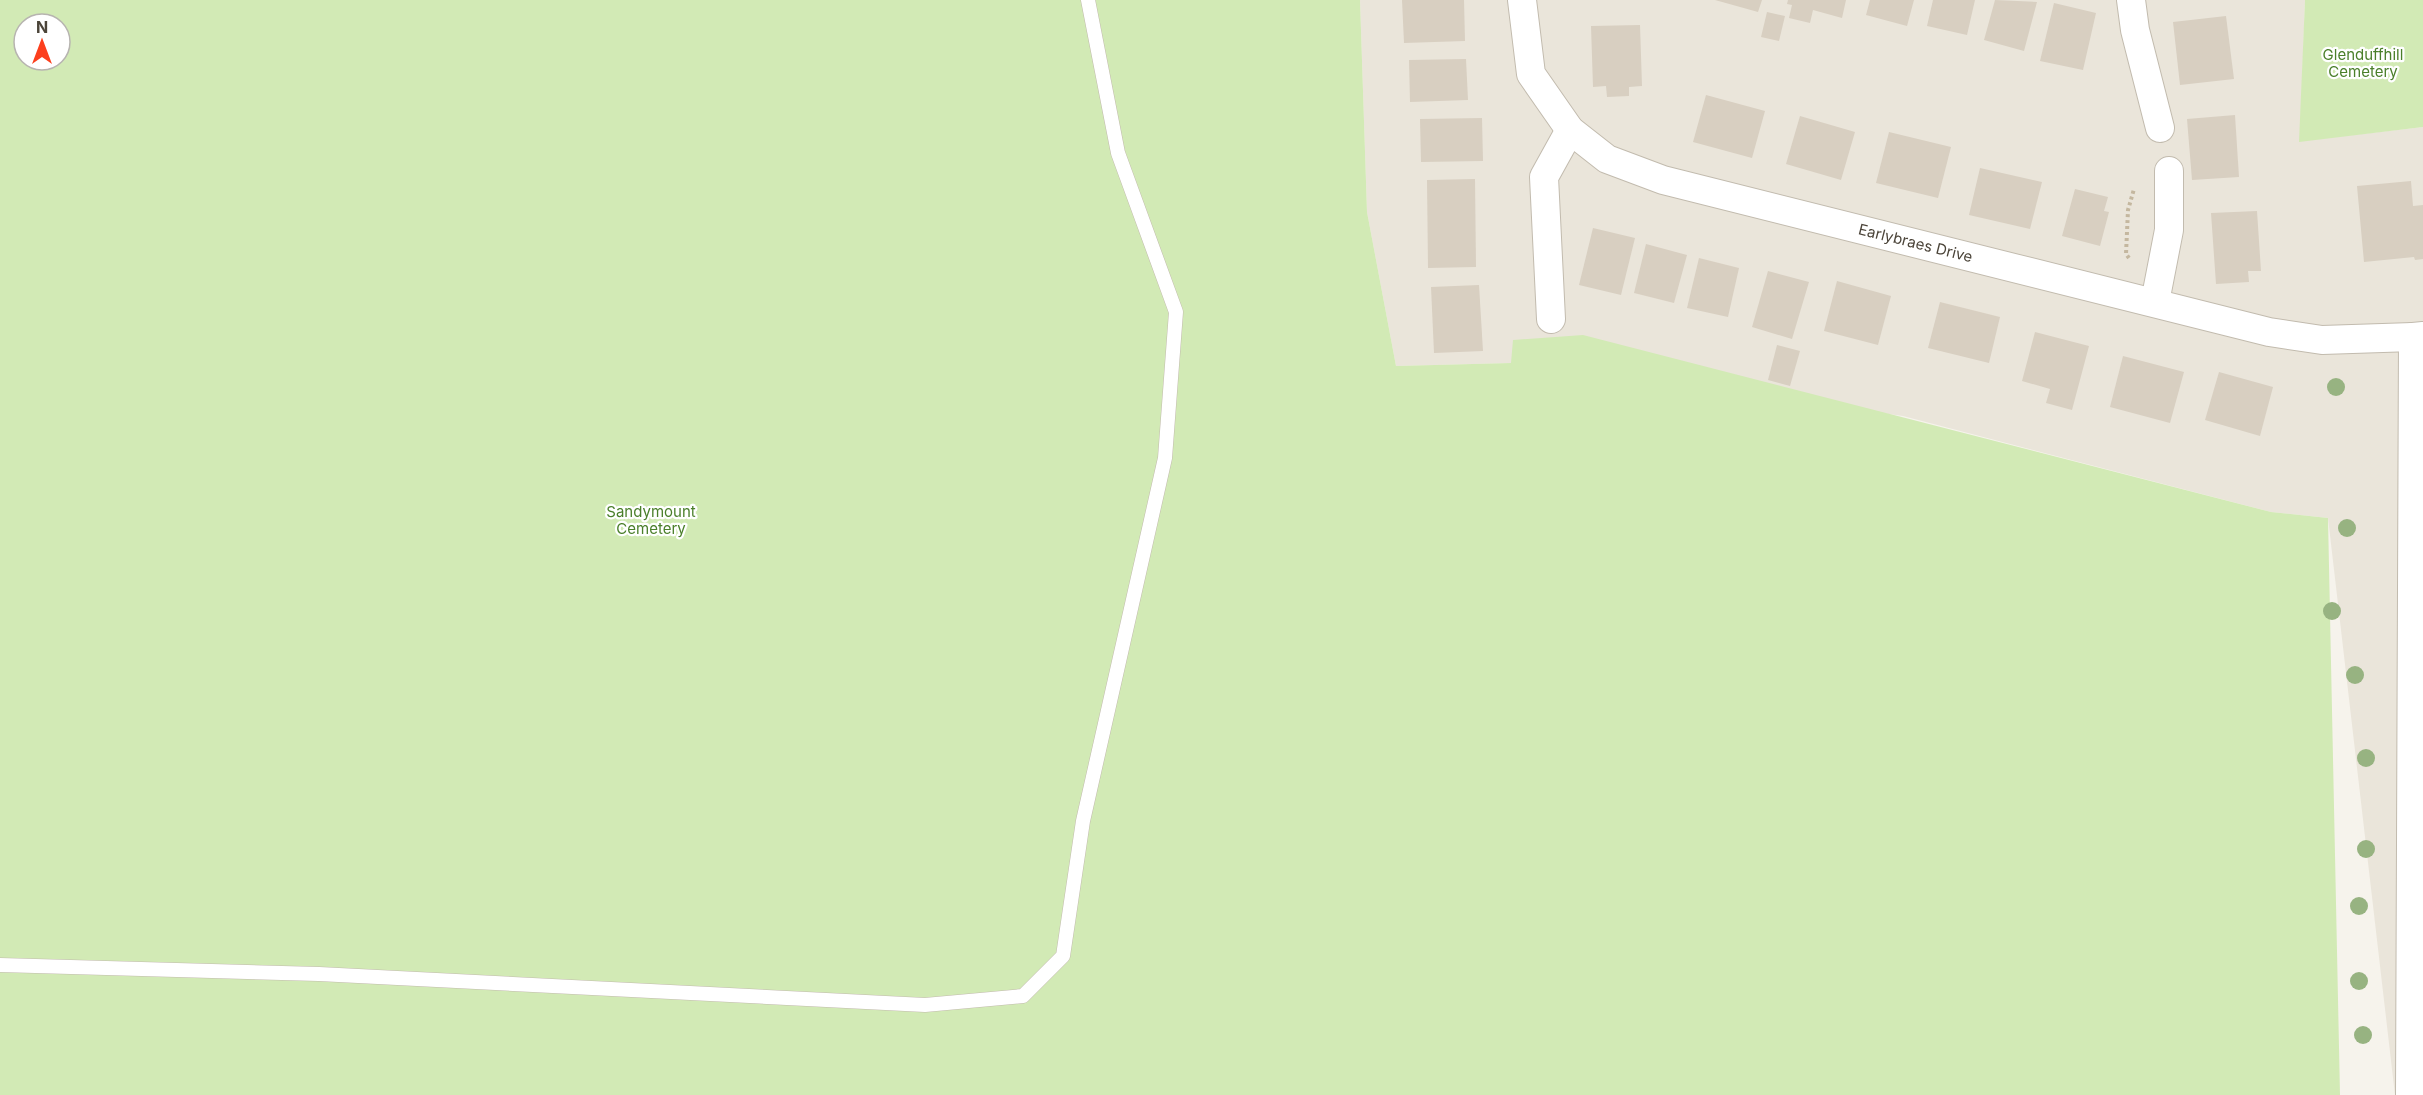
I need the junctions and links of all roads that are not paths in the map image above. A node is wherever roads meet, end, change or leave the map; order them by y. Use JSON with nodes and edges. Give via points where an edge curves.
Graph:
{"nodes":[{"id":1,"x":1088,"y":0,"type":"edge"},
{"id":2,"x":1522,"y":0,"type":"edge"},
{"id":3,"x":2132,"y":0,"type":"edge"},
{"id":4,"x":2160,"y":128,"type":"dead end"},
{"id":5,"x":1570,"y":130,"type":"junction"},
{"id":6,"x":2169,"y":171,"type":"dead end"},
{"id":7,"x":2158,"y":291,"type":"junction"},
{"id":8,"x":1551,"y":319,"type":"dead end"},
{"id":9,"x":2418,"y":336,"type":"edge"},
{"id":10,"x":2417,"y":704,"type":"edge"},
{"id":11,"x":0,"y":965,"type":"edge"},
{"id":12,"x":2410,"y":1095,"type":"edge"}],
"edges":[{"from":1,"to":11,"type":"lane","via":[[1118,153],[1176,312],[1165,458],[1083,821],[1063,956],[1023,996],[924,1005],[319,974]]},
{"from":2,"to":5,"type":"street","name":"Earlybraes Drive","via":[[1531,75]]},
{"from":3,"to":4,"type":"street","via":[[2135,30]]},
{"from":5,"to":7,"type":"street","name":"Earlybraes Drive","via":[[1607,159],[1663,180]]},
{"from":5,"to":8,"type":"street","via":[[1544,177]]},
{"from":6,"to":7,"type":"street","via":[[2169,230]]},
{"from":7,"to":9,"type":"street","name":"Earlybraes Drive","via":[[2269,332],[2322,340]]},
{"from":9,"to":10,"type":"street"},
{"from":10,"to":12,"type":"street"}]}
